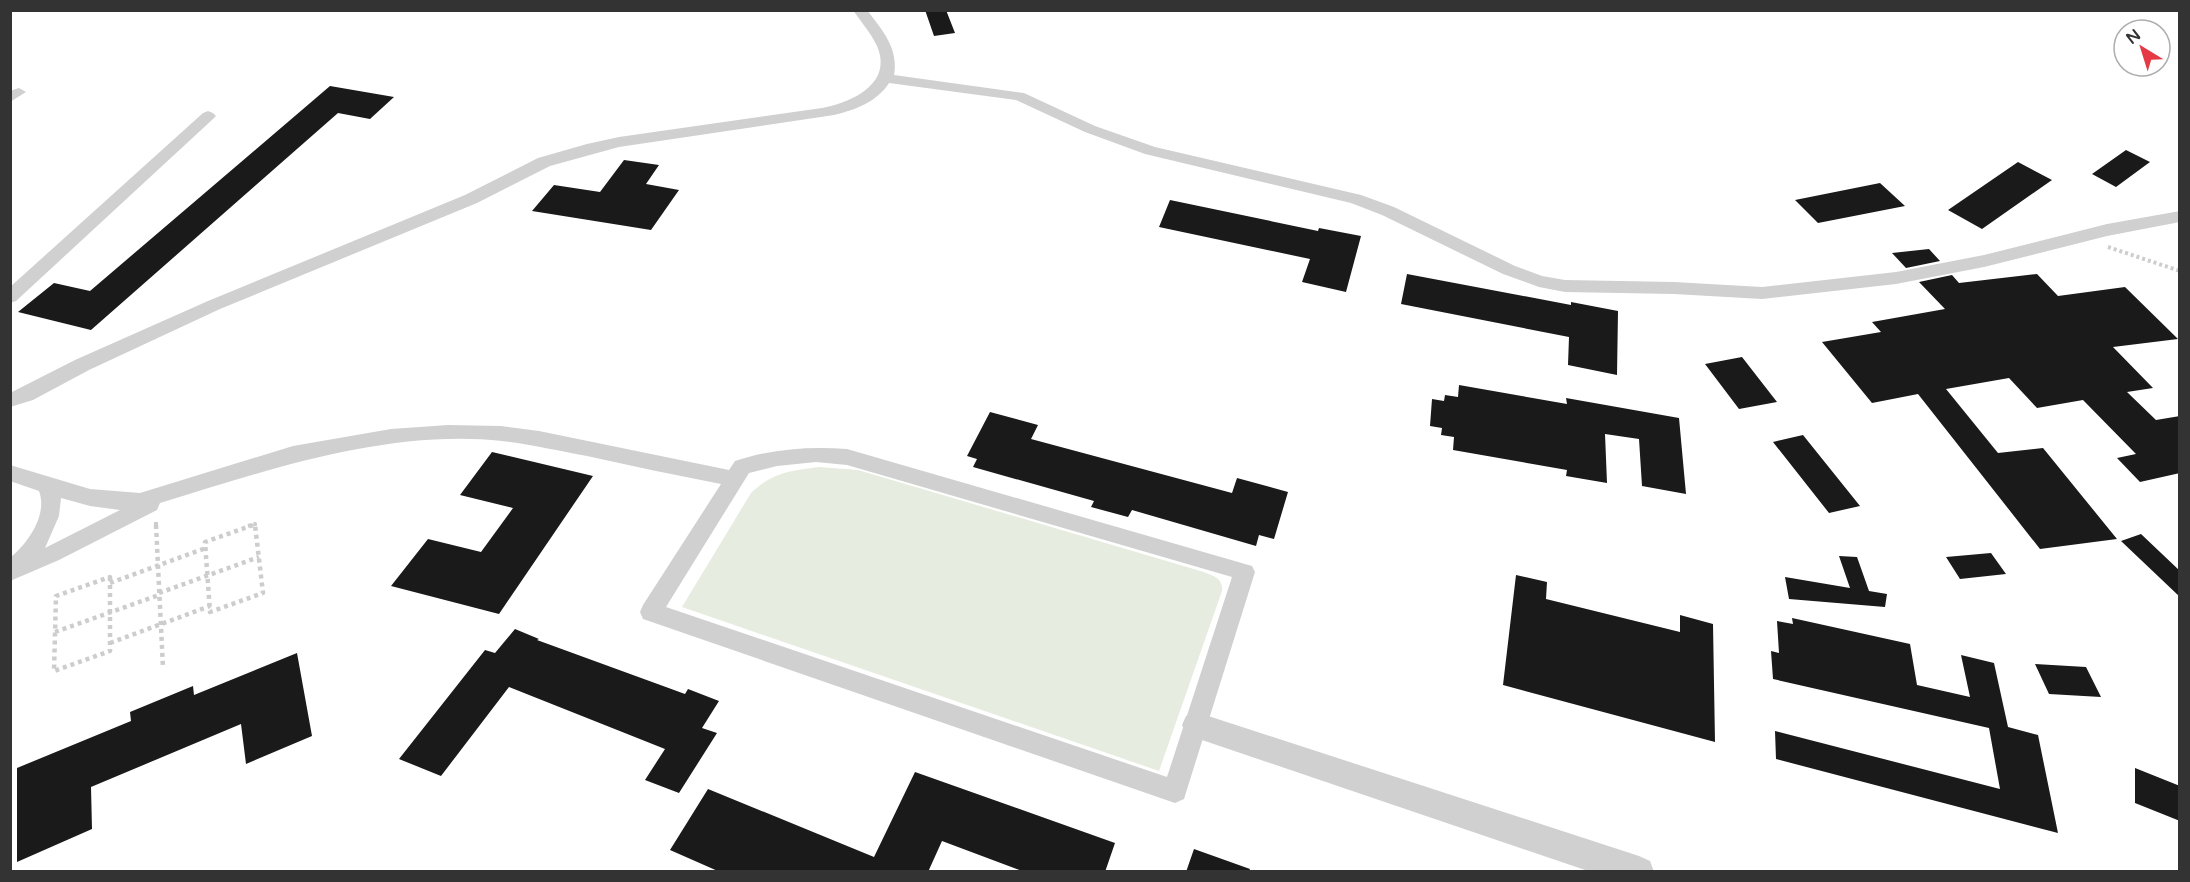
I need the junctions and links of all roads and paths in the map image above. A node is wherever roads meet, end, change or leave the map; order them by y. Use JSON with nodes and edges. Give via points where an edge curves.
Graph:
{"nodes":[{"id":1,"x":860,"y":10,"type":"edge"},
{"id":2,"x":885,"y":78,"type":"junction"},
{"id":3,"x":208,"y":116,"type":"dead end"},
{"id":4,"x":2180,"y":216,"type":"edge"},
{"id":5,"x":2079,"y":237,"type":"junction"},
{"id":6,"x":2180,"y":271,"type":"edge"},
{"id":7,"x":10,"y":297,"type":"edge"},
{"id":8,"x":18,"y":397,"type":"edge"},
{"id":9,"x":10,"y":407,"type":"edge"},
{"id":10,"x":10,"y":473,"type":"edge"},
{"id":11,"x":734,"y":479,"type":"junction"},
{"id":12,"x":46,"y":485,"type":"junction"},
{"id":13,"x":176,"y":490,"type":"junction"},
{"id":14,"x":155,"y":501,"type":"junction"},
{"id":15,"x":206,"y":548,"type":"junction"},
{"id":16,"x":259,"y":557,"type":"junction"},
{"id":17,"x":158,"y":565,"type":"junction"},
{"id":18,"x":10,"y":571,"type":"edge"},
{"id":19,"x":208,"y":576,"type":"junction"},
{"id":20,"x":110,"y":583,"type":"junction"},
{"id":21,"x":159,"y":594,"type":"junction"},
{"id":22,"x":210,"y":606,"type":"junction"},
{"id":23,"x":110,"y":613,"type":"junction"},
{"id":24,"x":161,"y":624,"type":"junction"},
{"id":25,"x":55,"y":632,"type":"junction"},
{"id":26,"x":110,"y":644,"type":"junction"},
{"id":27,"x":163,"y":668,"type":"dead end"},
{"id":28,"x":1196,"y":725,"type":"junction"},
{"id":29,"x":1639,"y":872,"type":"edge"}],
"edges":[{"from":1,"to":2,"type":"street","via":[[886,48],[889,58]]},
{"from":2,"to":5,"type":"street","via":[[1019,96],[1090,129],[1151,151],[1354,199],[1388,211],[1509,270],[1565,286],[1762,293],[1896,278]]},
{"from":2,"to":8,"type":"street","via":[[864,100],[837,111],[619,142],[544,162],[471,199],[270,281]]},
{"from":3,"to":7,"type":"street"},
{"from":4,"to":5,"type":"street"},
{"from":5,"to":6,"type":"path"},
{"from":8,"to":9,"type":"street"},
{"from":10,"to":12,"type":"street"},
{"from":11,"to":13,"type":"street","via":[[539,439],[501,433],[448,432],[294,454]]},
{"from":11,"to":28,"type":"street","via":[[742,467],[777,458],[816,454],[847,457],[1244,572]]},
{"from":11,"to":28,"type":"street","via":[[651,612],[1175,791]]},
{"from":12,"to":13,"type":"street","via":[[121,502],[140,501]]},
{"from":12,"to":18,"type":"street","via":[[51,505],[46,524],[37,544]]},
{"from":13,"to":14,"type":"street"},
{"from":14,"to":17,"type":"path"},
{"from":14,"to":18,"type":"street"},
{"from":15,"to":16,"type":"path","via":[[205,542],[255,524]]},
{"from":15,"to":17,"type":"path"},
{"from":15,"to":19,"type":"path"},
{"from":16,"to":19,"type":"path"},
{"from":16,"to":22,"type":"path","via":[[262,593],[210,612]]},
{"from":17,"to":20,"type":"path"},
{"from":17,"to":21,"type":"path"},
{"from":19,"to":21,"type":"path"},
{"from":19,"to":22,"type":"path"},
{"from":20,"to":23,"type":"path"},
{"from":20,"to":25,"type":"path","via":[[110,577],[56,596]]},
{"from":21,"to":23,"type":"path"},
{"from":21,"to":24,"type":"path"},
{"from":22,"to":24,"type":"path"},
{"from":23,"to":25,"type":"path"},
{"from":23,"to":26,"type":"path"},
{"from":24,"to":26,"type":"path"},
{"from":24,"to":27,"type":"path"},
{"from":25,"to":26,"type":"path","via":[[54,671],[110,651]]},
{"from":28,"to":29,"type":"street"}]}
